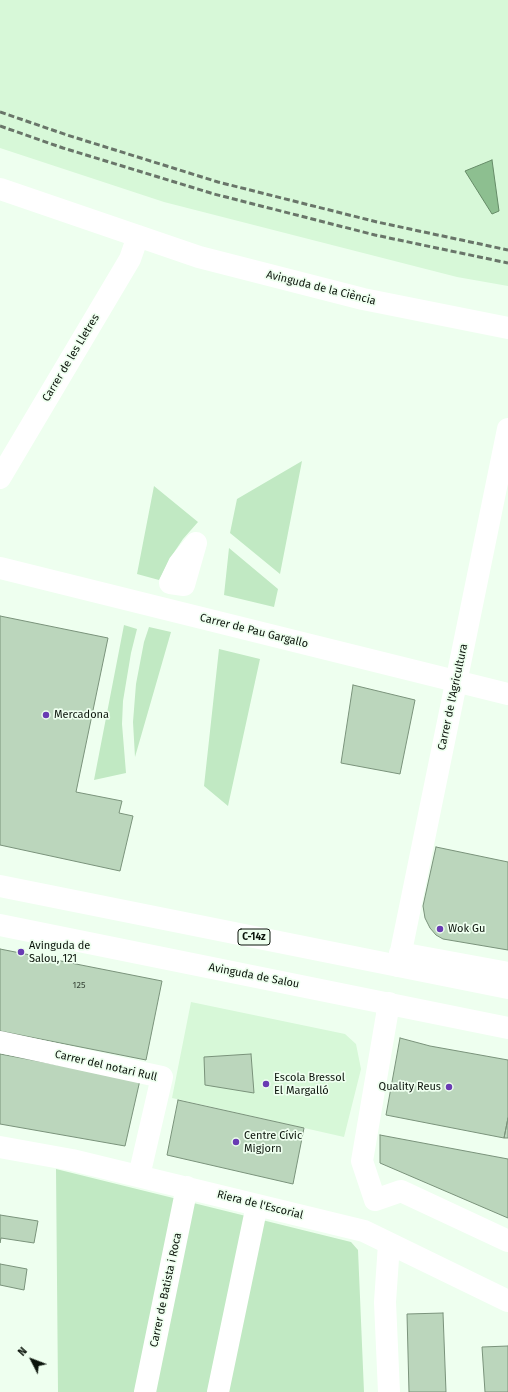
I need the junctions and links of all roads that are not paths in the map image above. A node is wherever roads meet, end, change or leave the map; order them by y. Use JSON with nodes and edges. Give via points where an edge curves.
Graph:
{"nodes":[{"id":1,"x":0,"y":190,"type":"edge"},
{"id":2,"x":138,"y":236,"type":"junction"},
{"id":3,"x":508,"y":328,"type":"edge"},
{"id":4,"x":508,"y":429,"type":"edge"},
{"id":5,"x":0,"y":478,"type":"edge"},
{"id":6,"x":0,"y":568,"type":"edge"},
{"id":7,"x":456,"y":681,"type":"junction"},
{"id":8,"x":508,"y":694,"type":"edge"},
{"id":9,"x":0,"y":886,"type":"edge"},
{"id":10,"x":0,"y":925,"type":"edge"},
{"id":11,"x":399,"y":959,"type":"junction"},
{"id":12,"x":508,"y":973,"type":"edge"},
{"id":13,"x":508,"y":988,"type":"edge"},
{"id":14,"x":389,"y":1003,"type":"junction"},
{"id":15,"x":508,"y":1028,"type":"edge"},
{"id":16,"x":0,"y":1042,"type":"edge"},
{"id":17,"x":0,"y":1147,"type":"edge"},
{"id":18,"x":139,"y":1176,"type":"junction"},
{"id":19,"x":187,"y":1187,"type":"junction"},
{"id":20,"x":375,"y":1200,"type":"junction"},
{"id":21,"x":257,"y":1205,"type":"junction"},
{"id":22,"x":364,"y":1231,"type":"junction"},
{"id":23,"x":508,"y":1241,"type":"edge"},
{"id":24,"x":389,"y":1244,"type":"junction"},
{"id":25,"x":428,"y":1262,"type":"junction"},
{"id":26,"x":508,"y":1301,"type":"edge"},
{"id":27,"x":385,"y":1302,"type":"junction"},
{"id":28,"x":145,"y":1392,"type":"edge"},
{"id":29,"x":218,"y":1392,"type":"edge"},
{"id":30,"x":389,"y":1392,"type":"edge"}],
"edges":[{"from":1,"to":2,"type":"street","name":"Avinguda de la Ciència"},
{"from":2,"to":3,"type":"street","name":"Avinguda de la Ciència","via":[[199,257],[363,299]]},
{"from":2,"to":5,"type":"street","name":"Carrer de les Lletres","via":[[130,259]]},
{"from":4,"to":7,"type":"street","name":"Carrer de l'Agricultura"},
{"from":6,"to":7,"type":"street","name":"Carrer de Pau Gargallo"},
{"from":7,"to":8,"type":"street","name":"Carrer de Pau Gargallo"},
{"from":7,"to":11,"type":"street","name":"Carrer de l'Agricultura"},
{"from":9,"to":11,"type":"street","number":"C-14z"},
{"from":10,"to":14,"type":"street","name":"Avinguda de Salou"},
{"from":11,"to":12,"type":"street"},
{"from":11,"to":13,"type":"street","number":"C-14z"},
{"from":14,"to":15,"type":"street","name":"Avinguda de Salou"},
{"from":14,"to":20,"type":"street","via":[[362,1161]]},
{"from":16,"to":18,"type":"street","name":"Carrer del notari Rull","via":[[162,1077]]},
{"from":17,"to":18,"type":"street","name":"Riera de l'Escorial"},
{"from":18,"to":19,"type":"street","name":"Riera de l'Escorial"},
{"from":19,"to":21,"type":"street","name":"Riera de l'Escorial"},
{"from":19,"to":28,"type":"street","name":"Carrer de Batista i Roca"},
{"from":20,"to":22,"type":"street"},
{"from":20,"to":23,"type":"street","via":[[400,1190]]},
{"from":21,"to":22,"type":"street","name":"Riera de l'Escorial"},
{"from":21,"to":29,"type":"street"},
{"from":22,"to":24,"type":"street","name":"Riera de l'Escorial"},
{"from":24,"to":25,"type":"street","name":"Riera de l'Escorial"},
{"from":24,"to":27,"type":"street"},
{"from":25,"to":26,"type":"street","name":"Riera de l'Escorial"},
{"from":25,"to":27,"type":"street","via":[[413,1264],[395,1278]]},
{"from":27,"to":30,"type":"street"}]}
